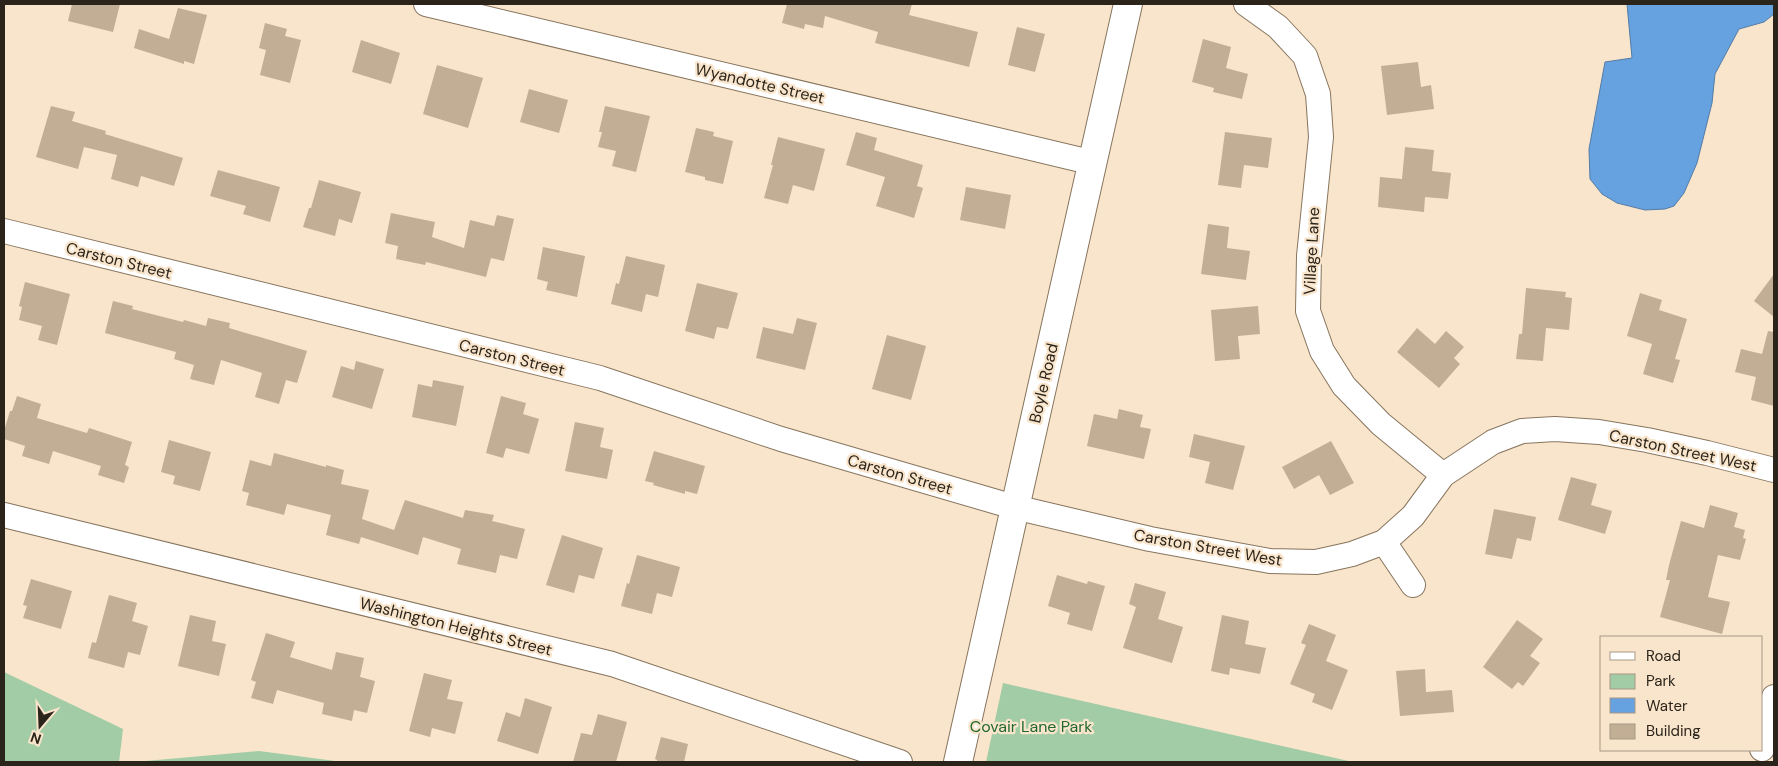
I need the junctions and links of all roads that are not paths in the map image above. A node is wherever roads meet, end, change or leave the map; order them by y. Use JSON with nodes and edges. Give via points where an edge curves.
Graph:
{"nodes":[{"id":1,"x":426,"y":4,"type":"edge"},
{"id":2,"x":1128,"y":4,"type":"edge"},
{"id":3,"x":1246,"y":4,"type":"edge"},
{"id":4,"x":1094,"y":163,"type":"junction"},
{"id":5,"x":4,"y":231,"type":"edge"},
{"id":6,"x":1774,"y":470,"type":"edge"},
{"id":7,"x":1443,"y":474,"type":"junction"},
{"id":8,"x":1014,"y":507,"type":"junction"},
{"id":9,"x":4,"y":515,"type":"edge"},
{"id":10,"x":1384,"y":542,"type":"junction"},
{"id":11,"x":1413,"y":585,"type":"dead end"},
{"id":12,"x":1774,"y":697,"type":"edge"},
{"id":13,"x":1763,"y":746,"type":"edge"},
{"id":14,"x":900,"y":762,"type":"edge"},
{"id":15,"x":958,"y":762,"type":"edge"}],
"edges":[{"from":1,"to":4,"type":"street","name":"Wyandotte Street"},
{"from":2,"to":4,"type":"street","name":"Boyle Road"},
{"from":3,"to":7,"type":"street","name":"Village Lane","via":[[1278,27],[1305,56],[1318,94],[1321,137],[1309,256],[1308,311],[1322,351],[1344,386],[1381,424]]},
{"from":4,"to":8,"type":"street","name":"Boyle Road"},
{"from":5,"to":8,"type":"street","name":"Carston Street","via":[[600,378],[781,438]]},
{"from":6,"to":7,"type":"street","name":"Carston Street West","via":[[1647,440],[1555,429],[1522,431],[1493,442]]},
{"from":7,"to":10,"type":"street","name":"Carston Street West","via":[[1413,516]]},
{"from":8,"to":10,"type":"street","name":"Carston Street West","via":[[1150,539],[1270,561],[1316,562]]},
{"from":8,"to":15,"type":"street","name":"Boyle Road"},
{"from":9,"to":14,"type":"street","name":"Washington Heights Street","via":[[612,664]]},
{"from":10,"to":11,"type":"street"},
{"from":12,"to":13,"type":"street"}]}
